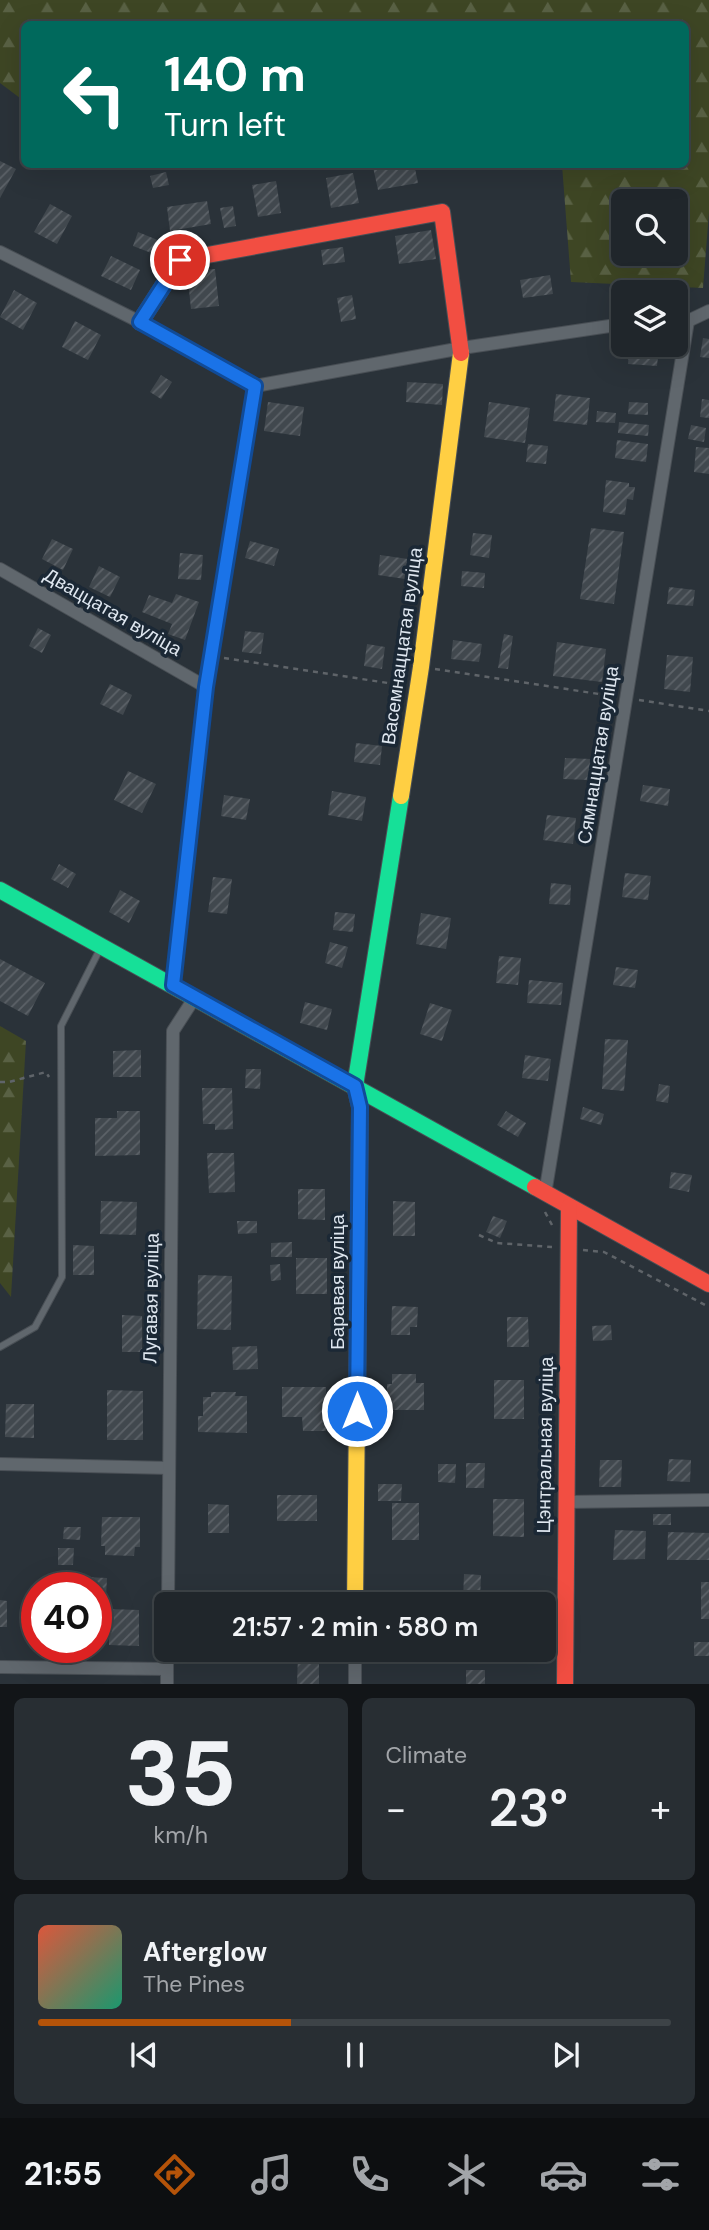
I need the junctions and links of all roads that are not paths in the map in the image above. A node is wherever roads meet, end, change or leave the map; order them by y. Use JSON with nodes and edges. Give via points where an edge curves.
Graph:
{"nodes":[{"id":1,"x":0,"y":252,"type":"edge"},
{"id":2,"x":709,"y":311,"type":"edge"},
{"id":3,"x":688,"y":319,"type":"edge"},
{"id":4,"x":140,"y":322,"type":"junction"},
{"id":5,"x":611,"y":326,"type":"edge"},
{"id":6,"x":462,"y":348,"type":"junction"},
{"id":7,"x":677,"y":357,"type":"edge"},
{"id":8,"x":255,"y":386,"type":"junction"},
{"id":9,"x":0,"y":569,"type":"edge"},
{"id":10,"x":206,"y":687,"type":"junction"},
{"id":11,"x":0,"y":890,"type":"edge"},
{"id":12,"x":102,"y":945,"type":"junction"},
{"id":13,"x":173,"y":985,"type":"junction"},
{"id":14,"x":195,"y":997,"type":"junction"},
{"id":15,"x":355,"y":1086,"type":"junction"},
{"id":16,"x":545,"y":1194,"type":"junction"},
{"id":17,"x":569,"y":1208,"type":"junction"},
{"id":18,"x":709,"y":1284,"type":"edge"},
{"id":19,"x":0,"y":1347,"type":"edge"},
{"id":20,"x":0,"y":1464,"type":"edge"},
{"id":21,"x":169,"y":1468,"type":"junction"},
{"id":22,"x":709,"y":1500,"type":"edge"},
{"id":23,"x":565,"y":1502,"type":"junction"},
{"id":24,"x":168,"y":1592,"type":"edge"},
{"id":25,"x":355,"y":1592,"type":"edge"},
{"id":26,"x":167,"y":1662,"type":"edge"},
{"id":27,"x":355,"y":1662,"type":"edge"},
{"id":28,"x":0,"y":1667,"type":"edge"},
{"id":29,"x":167,"y":1669,"type":"junction"},
{"id":30,"x":167,"y":1684,"type":"edge"},
{"id":31,"x":355,"y":1684,"type":"edge"},
{"id":32,"x":565,"y":1684,"type":"edge"}],
"edges":[{"from":1,"to":4,"type":"street"},
{"from":2,"to":3,"type":"street"},
{"from":4,"to":6,"type":"street","name":"Васемнаццатая вуліца","via":[[180,260],[442,212]]},
{"from":4,"to":8,"type":"street"},
{"from":5,"to":6,"type":"street"},
{"from":6,"to":8,"type":"street"},
{"from":6,"to":15,"type":"street","name":"Васемнаццатая вуліца","via":[[418,688]]},
{"from":7,"to":16,"type":"street","name":"Сямнаццатая вуліца","via":[[627,699]]},
{"from":8,"to":10,"type":"street"},
{"from":9,"to":10,"type":"street","name":"Дваццатая вуліца"},
{"from":10,"to":13,"type":"street"},
{"from":11,"to":12,"type":"street"},
{"from":12,"to":13,"type":"street"},
{"from":12,"to":19,"type":"lane","via":[[61,1026],[62,1277],[35,1327]]},
{"from":13,"to":14,"type":"street"},
{"from":14,"to":15,"type":"street"},
{"from":14,"to":21,"type":"street","name":"Лугавая вуліца","via":[[173,1031]]},
{"from":15,"to":16,"type":"street"},
{"from":15,"to":25,"type":"street","name":"Баравая вуліца","via":[[360,1107]]},
{"from":16,"to":17,"type":"street"},
{"from":17,"to":18,"type":"street"},
{"from":17,"to":23,"type":"street","name":"Цэнтральная вуліца"},
{"from":20,"to":21,"type":"street"},
{"from":21,"to":24,"type":"street","name":"Лугавая вуліца"},
{"from":22,"to":23,"type":"street"},
{"from":23,"to":32,"type":"street","name":"Цэнтральная вуліца"},
{"from":26,"to":29,"type":"street"},
{"from":27,"to":31,"type":"street"},
{"from":28,"to":29,"type":"street"},
{"from":29,"to":30,"type":"street"}]}
